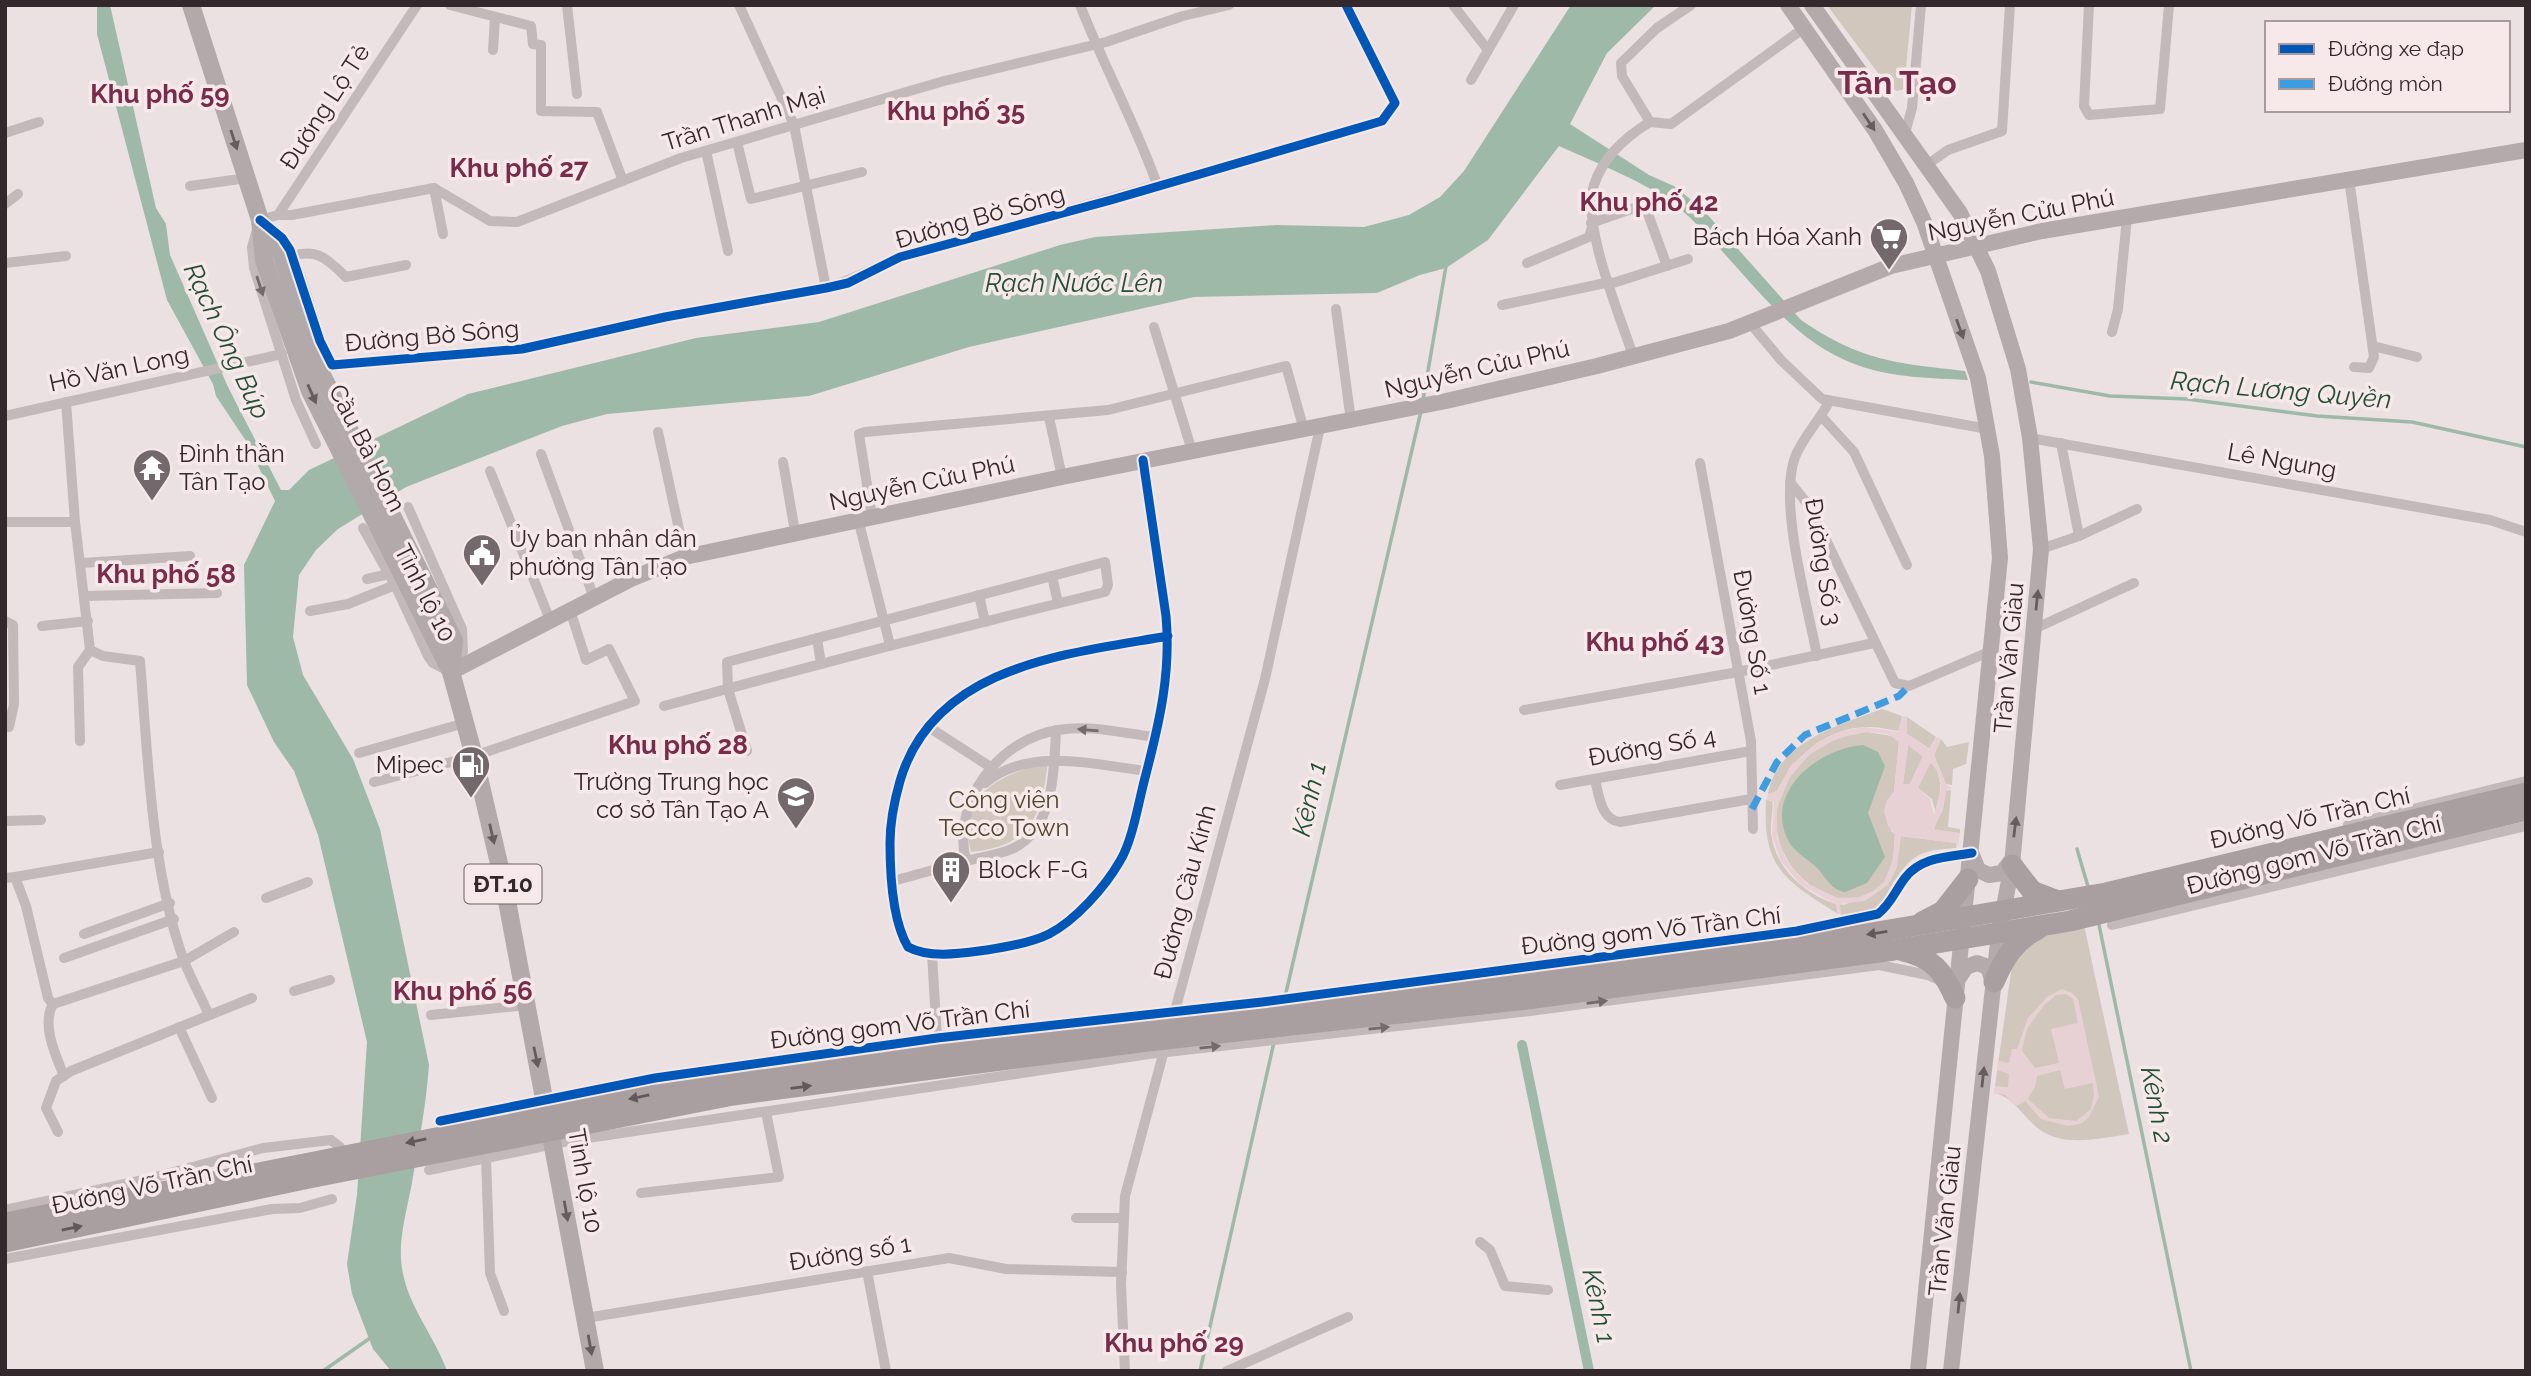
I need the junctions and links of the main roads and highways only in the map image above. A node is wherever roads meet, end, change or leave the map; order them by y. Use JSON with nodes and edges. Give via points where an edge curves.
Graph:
{"nodes":[{"id":1,"x":191,"y":5,"type":"edge"},
{"id":2,"x":1788,"y":5,"type":"edge"},
{"id":3,"x":1812,"y":5,"type":"edge"},
{"id":4,"x":2526,"y":150,"type":"edge"},
{"id":5,"x":1978,"y":245,"type":"junction"},
{"id":6,"x":1935,"y":255,"type":"junction"},
{"id":7,"x":448,"y":646,"type":"joint"},
{"id":8,"x":451,"y":673,"type":"junction"},
{"id":9,"x":2526,"y":793,"type":"edge"},
{"id":10,"x":2526,"y":810,"type":"edge"},
{"id":11,"x":1972,"y":853,"type":"junction"},
{"id":12,"x":2012,"y":861,"type":"junction"},
{"id":13,"x":1968,"y":879,"type":"junction"},
{"id":14,"x":2107,"y":899,"type":"junction"},
{"id":15,"x":2067,"y":907,"type":"junction"},
{"id":16,"x":2002,"y":922,"type":"junction"},
{"id":17,"x":1907,"y":928,"type":"junction"},
{"id":18,"x":1962,"y":929,"type":"junction"},
{"id":19,"x":1894,"y":950,"type":"junction"},
{"id":20,"x":1994,"y":985,"type":"junction"},
{"id":21,"x":1956,"y":990,"type":"junction"},
{"id":22,"x":1309,"y":1015,"type":"junction"},
{"id":23,"x":307,"y":1171,"type":"junction"},
{"id":24,"x":5,"y":1223,"type":"edge"},
{"id":25,"x":5,"y":1242,"type":"edge"},
{"id":26,"x":595,"y":1371,"type":"edge"},
{"id":27,"x":1918,"y":1371,"type":"edge"},
{"id":28,"x":1951,"y":1371,"type":"edge"}],
"edges":[{"from":1,"to":7,"type":"main road","name":"Cầu Bà Hom","number":"ĐT.10","one_way":true,"via":[[260,220],[279,257],[319,369]]},
{"from":2,"to":6,"type":"main road","name":"Trần Văn Giàu","one_way":true,"via":[[1875,130],[1906,183]]},
{"from":3,"to":5,"type":"main road","name":"Trần Văn Giàu","via":[[1928,164]]},
{"from":4,"to":5,"type":"main road","name":"Nguyễn Cửu Phú"},
{"from":5,"to":6,"type":"main road","name":"Nguyễn Cửu Phú"},
{"from":12,"to":5,"type":"main road","name":"Trần Văn Giàu","one_way":true,"via":[[2042,549],[2018,369]]},
{"from":6,"to":8,"type":"main road","name":"Nguyễn Cửu Phú","via":[[1891,266],[1750,323],[1633,356],[1446,401],[685,557],[594,598]]},
{"from":6,"to":11,"type":"main road","name":"Trần Văn Giàu","one_way":true,"via":[[1978,378],[1989,429],[2000,558]]},
{"from":7,"to":8,"type":"main road","name":"Tỉnh lộ 10","number":"ĐT.10"},
{"from":8,"to":26,"type":"main road","name":"Tỉnh lộ 10","number":"ĐT.10","one_way":true,"via":[[474,756],[526,1004]]},
{"from":9,"to":14,"type":"highway","name":"Đường Võ Trần Chí"},
{"from":10,"to":14,"type":"highway","name":"Đường Võ Trần Chí","via":[[2306,871]]},
{"from":11,"to":12,"type":"main road","via":[[1974,865],[1989,876],[2007,869]]},
{"from":11,"to":13,"type":"main road","name":"Trần Văn Giàu"},
{"from":12,"to":15,"type":"highway","via":[[2032,891]]},
{"from":12,"to":16,"type":"main road","name":"Trần Văn Giàu"},
{"from":13,"to":17,"type":"highway","via":[[1943,911]]},
{"from":13,"to":18,"type":"main road","name":"Trần Văn Giàu"},
{"from":14,"to":15,"type":"highway"},
{"from":15,"to":16,"type":"highway"},
{"from":15,"to":20,"type":"highway","via":[[2026,935],[2005,957]]},
{"from":16,"to":18,"type":"highway"},
{"from":16,"to":20,"type":"main road","name":"Trần Văn Giàu"},
{"from":17,"to":18,"type":"highway"},
{"from":17,"to":22,"type":"highway","one_way":true,"via":[[1802,938]]},
{"from":18,"to":19,"type":"highway"},
{"from":18,"to":21,"type":"main road","name":"Trần Văn Giàu"},
{"from":19,"to":21,"type":"highway","via":[[1933,962]]},
{"from":19,"to":22,"type":"highway","via":[[1527,999]]},
{"from":20,"to":21,"type":"main road","via":[[1992,971],[1977,963],[1962,971]]},
{"from":28,"to":20,"type":"main road","name":"Trần Văn Giàu","one_way":true},
{"from":21,"to":27,"type":"main road","name":"Trần Văn Giàu"},
{"from":22,"to":23,"type":"highway","via":[[1249,1030],[1169,1031],[732,1087]]},
{"from":23,"to":24,"type":"highway","name":"Đường Võ Trần Chí"},
{"from":25,"to":23,"type":"highway","name":"Đường Võ Trần Chí","one_way":true}]}
